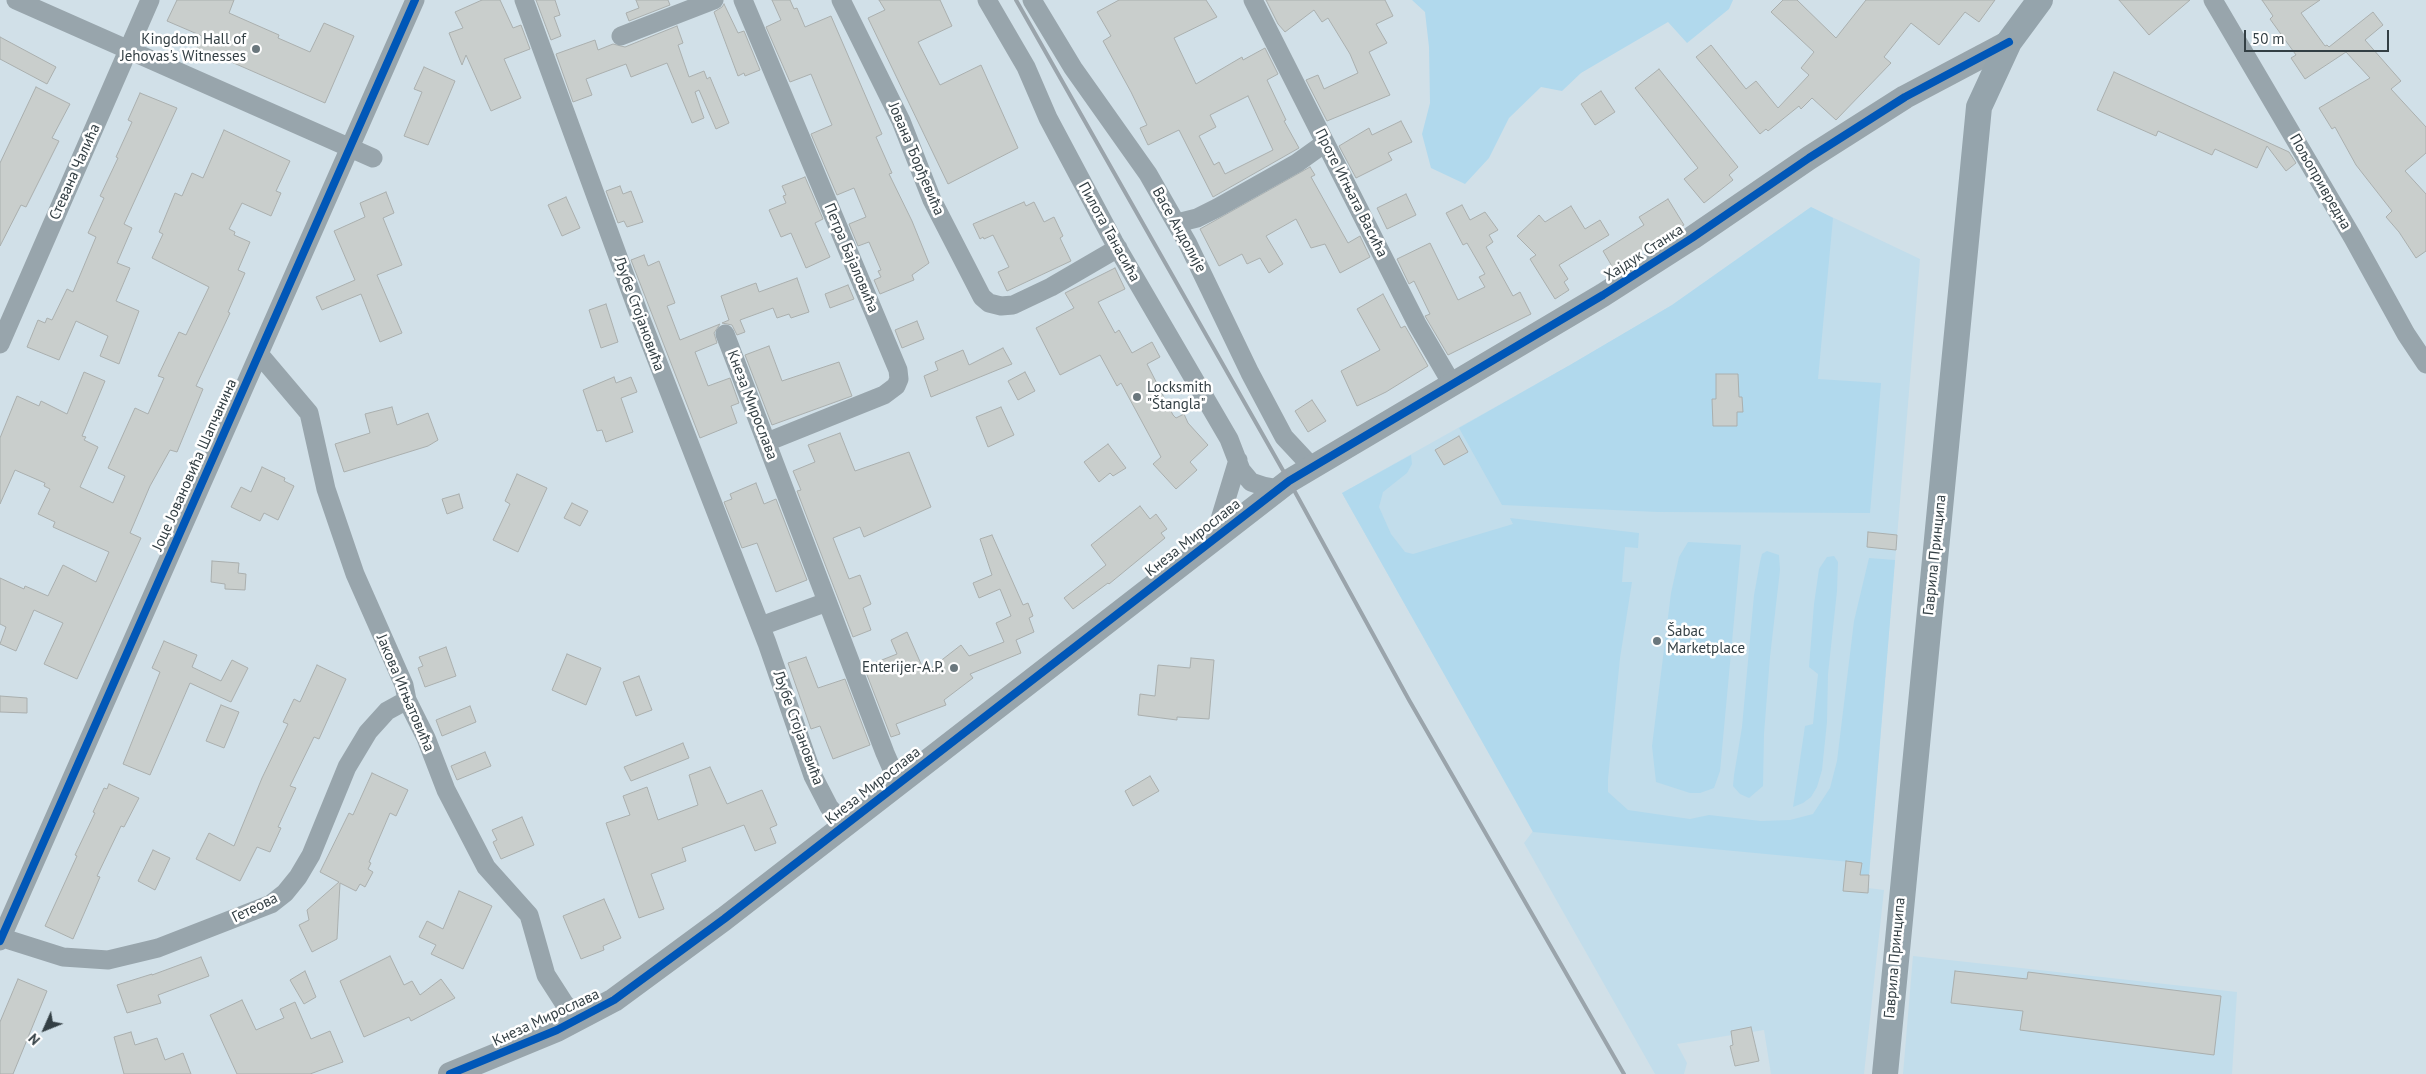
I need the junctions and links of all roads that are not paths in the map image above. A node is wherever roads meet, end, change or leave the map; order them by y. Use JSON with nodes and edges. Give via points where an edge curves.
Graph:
{"nodes":[{"id":1,"x":16,"y":0,"type":"edge"},
{"id":2,"x":150,"y":0,"type":"edge"},
{"id":3,"x":415,"y":0,"type":"edge"},
{"id":4,"x":524,"y":0,"type":"edge"},
{"id":5,"x":714,"y":0,"type":"edge"},
{"id":6,"x":743,"y":0,"type":"edge"},
{"id":7,"x":841,"y":0,"type":"edge"},
{"id":8,"x":988,"y":0,"type":"edge"},
{"id":9,"x":1032,"y":0,"type":"edge"},
{"id":10,"x":1253,"y":0,"type":"edge"},
{"id":11,"x":2040,"y":0,"type":"edge"},
{"id":12,"x":2213,"y":0,"type":"edge"},
{"id":13,"x":621,"y":36,"type":"dead end"},
{"id":14,"x":2009,"y":42,"type":"junction"},
{"id":15,"x":128,"y":50,"type":"junction"},
{"id":16,"x":1325,"y":143,"type":"junction"},
{"id":17,"x":350,"y":148,"type":"junction"},
{"id":18,"x":373,"y":158,"type":"dead end"},
{"id":19,"x":1177,"y":222,"type":"junction"},
{"id":20,"x":1118,"y":248,"type":"junction"},
{"id":21,"x":725,"y":334,"type":"dead end"},
{"id":22,"x":0,"y":344,"type":"edge"},
{"id":23,"x":259,"y":354,"type":"junction"},
{"id":24,"x":2426,"y":364,"type":"edge"},
{"id":25,"x":1452,"y":384,"type":"junction"},
{"id":26,"x":767,"y":442,"type":"junction"},
{"id":27,"x":1238,"y":460,"type":"junction"},
{"id":28,"x":1312,"y":467,"type":"junction"},
{"id":29,"x":1284,"y":485,"type":"junction"},
{"id":30,"x":1214,"y":539,"type":"junction"},
{"id":31,"x":827,"y":602,"type":"junction"},
{"id":32,"x":761,"y":626,"type":"junction"},
{"id":33,"x":408,"y":700,"type":"junction"},
{"id":34,"x":898,"y":783,"type":"junction"},
{"id":35,"x":845,"y":825,"type":"junction"},
{"id":36,"x":0,"y":939,"type":"edge"},
{"id":37,"x":579,"y":1019,"type":"junction"},
{"id":38,"x":450,"y":1074,"type":"edge"},
{"id":39,"x":1885,"y":1074,"type":"edge"}],
"edges":[{"from":1,"to":15,"type":"street"},
{"from":2,"to":15,"type":"street","name":"Стевана Чалића"},
{"from":3,"to":17,"type":"street","name":"Јоце Јовановића Шапчанина"},
{"from":4,"to":32,"type":"street","name":"Љубе Стојановића","via":[[638,314]]},
{"from":5,"to":13,"type":"street"},
{"from":6,"to":26,"type":"street","name":"Петра Бајаловића","via":[[898,370],[899,379],[896,386],[884,395]]},
{"from":7,"to":20,"type":"street","name":"Јована Ђорђевића","via":[[901,121],[932,200],[982,297],[989,303],[1013,305],[1052,287]]},
{"from":8,"to":20,"type":"street","name":"Пилота Танасића","via":[[1026,67],[1052,126]]},
{"from":9,"to":19,"type":"street","name":"Васе Андолије","via":[[1073,68],[1148,174]]},
{"from":10,"to":16,"type":"street","name":"Проте Игњата Васића"},
{"from":11,"to":14,"type":"main road","name":"Хајдук Станка"},
{"from":12,"to":24,"type":"street","name":"Пољопривредна"},
{"from":14,"to":25,"type":"street","name":"Хајдук Станка","via":[[1906,97],[1603,295]]},
{"from":14,"to":39,"type":"main road","name":"Гаврила Принципа","via":[[1979,107]]},
{"from":15,"to":17,"type":"street"},
{"from":15,"to":22,"type":"street","name":"Стевана Чалића"},
{"from":16,"to":19,"type":"street","via":[[1297,163],[1217,208],[1196,218]]},
{"from":16,"to":25,"type":"street","name":"Проте Игњата Васића","via":[[1416,324]]},
{"from":17,"to":18,"type":"street"},
{"from":17,"to":23,"type":"street","name":"Јоце Јовановића Шапчанина"},
{"from":19,"to":28,"type":"street","name":"Васе Андолије","via":[[1284,437]]},
{"from":20,"to":27,"type":"street","name":"Пилота Танасића","via":[[1225,431]]},
{"from":21,"to":26,"type":"street","name":"Кнеза Мирослава"},
{"from":23,"to":33,"type":"street","name":"Јакова Игњатовића","via":[[309,413],[317,455],[342,537]]},
{"from":23,"to":36,"type":"street","name":"Јоце Јовановића Шапчанина"},
{"from":25,"to":28,"type":"street","name":"Хајдук Станка"},
{"from":26,"to":31,"type":"street","name":"Кнеза Мирослава"},
{"from":27,"to":29,"type":"street","name":"Пилота Танасића","via":[[1241,470],[1251,482],[1263,486]]},
{"from":27,"to":30,"type":"street"},
{"from":28,"to":29,"type":"street","name":"Хајдук Станка"},
{"from":29,"to":30,"type":"street","name":"Кнеза Мирослава"},
{"from":30,"to":34,"type":"street","name":"Кнеза Мирослава"},
{"from":31,"to":32,"type":"street"},
{"from":31,"to":34,"type":"street","name":"Кнеза Мирослава"},
{"from":32,"to":35,"type":"street","name":"Љубе Стојановића","via":[[813,776],[829,807]]},
{"from":33,"to":36,"type":"street","name":"Гетеова","via":[[387,712],[368,732],[347,767],[311,854],[298,877],[271,904],[158,948],[108,960],[63,957]]},
{"from":33,"to":37,"type":"street","name":"Јакова Игњатовића","via":[[461,821],[486,867],[529,915],[546,975]]},
{"from":34,"to":35,"type":"street","name":"Кнеза Мирослава"},
{"from":35,"to":37,"type":"street","name":"Кнеза Мирослава","via":[[614,1000]]},
{"from":37,"to":38,"type":"street","name":"Кнеза Мирослава"}]}
